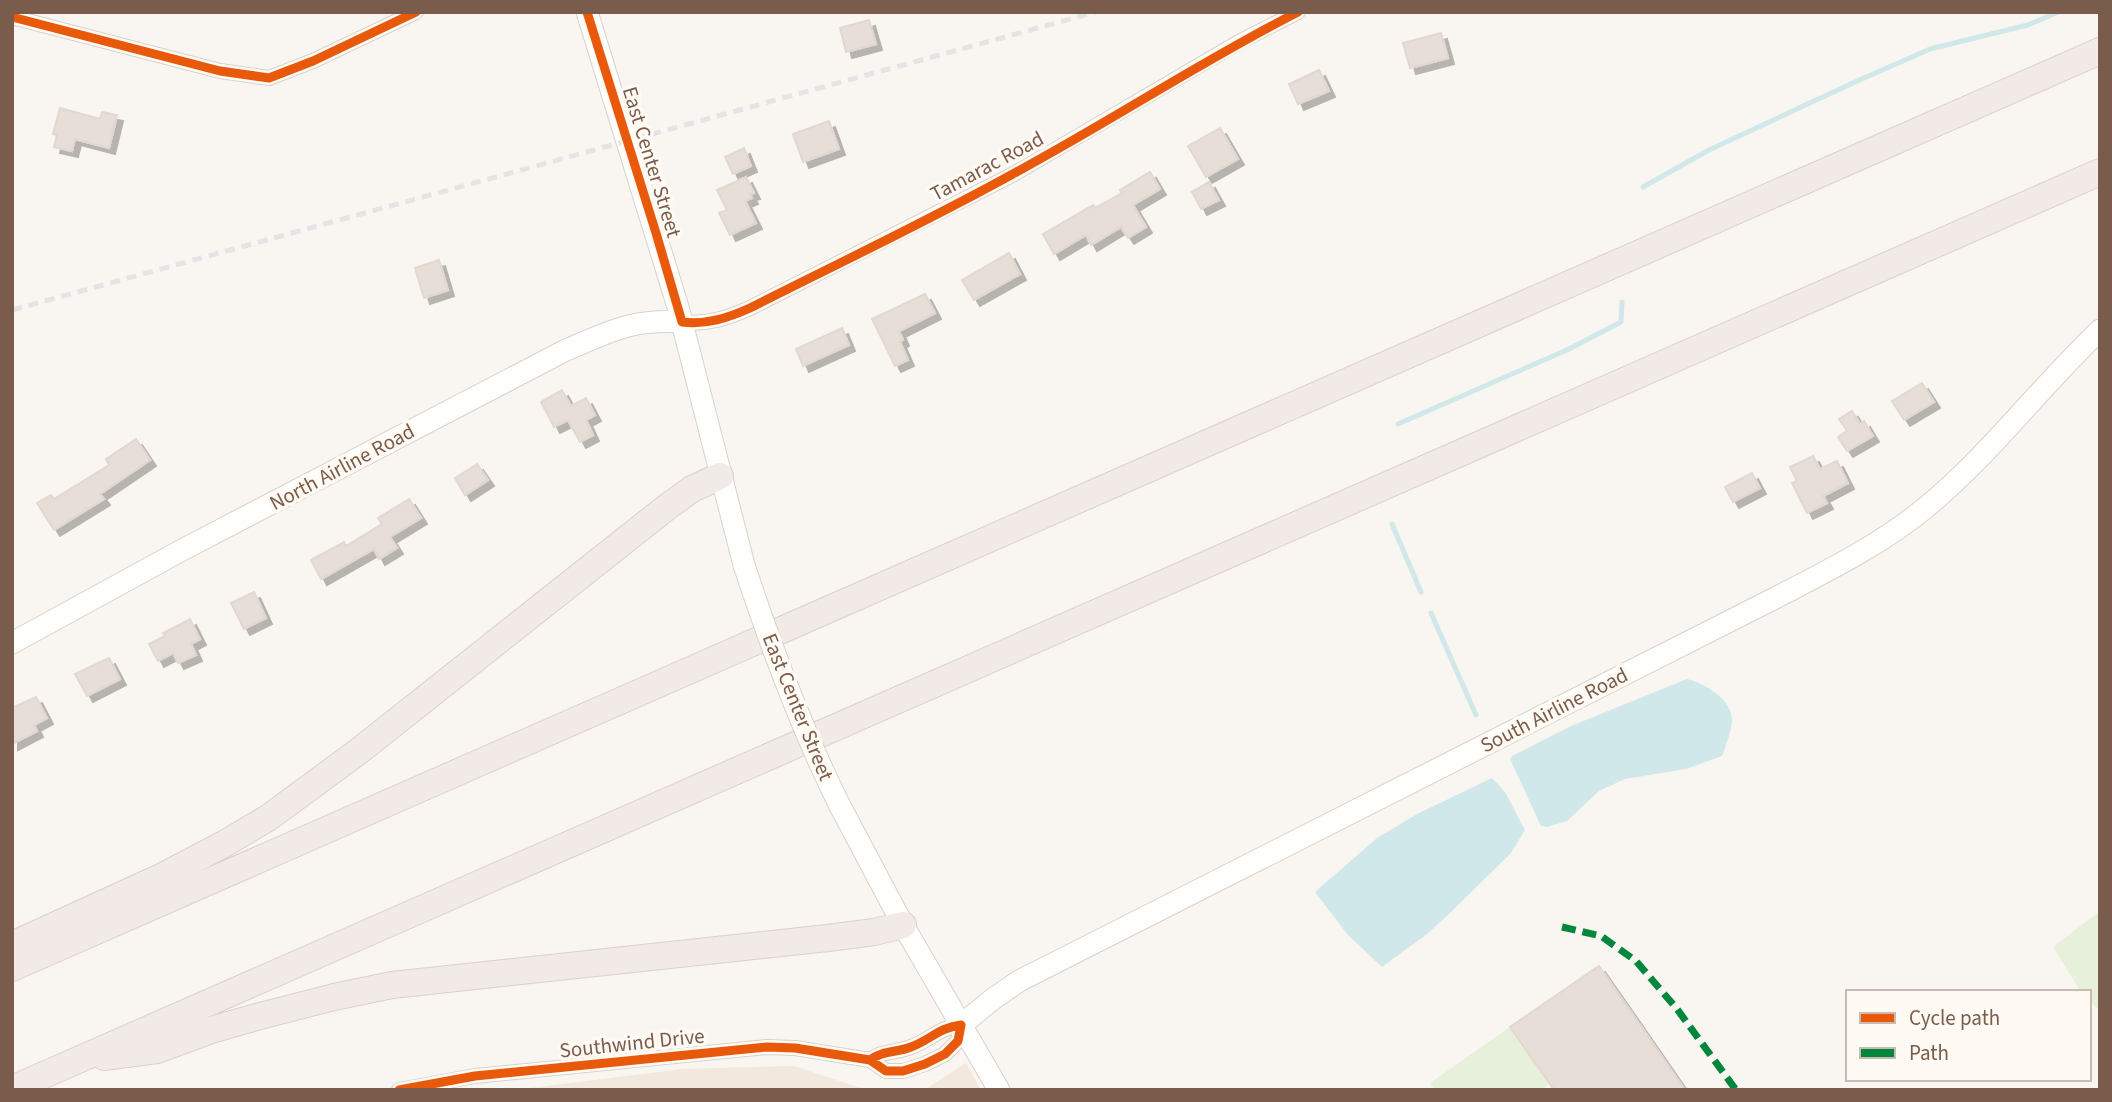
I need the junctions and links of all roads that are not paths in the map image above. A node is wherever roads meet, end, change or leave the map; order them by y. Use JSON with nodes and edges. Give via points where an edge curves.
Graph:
{"nodes":[{"id":1,"x":415,"y":12,"type":"edge"},
{"id":2,"x":587,"y":12,"type":"edge"},
{"id":3,"x":1298,"y":12,"type":"edge"},
{"id":4,"x":12,"y":17,"type":"edge"},
{"id":5,"x":2100,"y":51,"type":"edge"},
{"id":6,"x":2100,"y":172,"type":"edge"},
{"id":7,"x":682,"y":322,"type":"junction"},
{"id":8,"x":2100,"y":330,"type":"edge"},
{"id":9,"x":720,"y":476,"type":"junction"},
{"id":10,"x":12,"y":643,"type":"edge"},
{"id":11,"x":903,"y":925,"type":"junction"},
{"id":12,"x":12,"y":945,"type":"edge"},
{"id":13,"x":12,"y":968,"type":"edge"},
{"id":14,"x":961,"y":1026,"type":"junction"},
{"id":15,"x":82,"y":1059,"type":"junction"},
{"id":16,"x":870,"y":1060,"type":"junction"},
{"id":17,"x":12,"y":1089,"type":"edge"},
{"id":18,"x":399,"y":1090,"type":"edge"},
{"id":19,"x":999,"y":1090,"type":"edge"}],
"edges":[{"from":1,"to":4,"type":"street","via":[[269,78],[220,71]]},
{"from":2,"to":7,"type":"main road","name":"East Center Street"},
{"from":3,"to":7,"type":"street","name":"Tamarac Road","via":[[1012,175],[750,308],[717,321]]},
{"from":5,"to":13,"type":"highway"},
{"from":6,"to":15,"type":"highway"},
{"from":7,"to":9,"type":"main road","name":"East Center Street"},
{"from":7,"to":10,"type":"main road","name":"North Airline Road","via":[[632,324],[554,356]]},
{"from":8,"to":14,"type":"main road","name":"South Airline Road","via":[[1943,493],[1861,552],[1019,981]]},
{"from":9,"to":11,"type":"main road","name":"East Center Street","bridge":true,"via":[[744,565],[792,700],[840,806]]},
{"from":9,"to":12,"type":"highway","via":[[667,507],[268,818],[173,870]]},
{"from":11,"to":14,"type":"main road","name":"East Center Street"},
{"from":11,"to":15,"type":"highway","via":[[816,940],[392,985],[260,1016],[157,1050]]},
{"from":14,"to":16,"type":"street","name":"Southwind Drive","via":[[946,1027],[915,1046],[882,1052]]},
{"from":14,"to":16,"type":"street","name":"Southwind Drive","via":[[958,1041],[950,1050],[914,1069],[886,1071]]},
{"from":14,"to":19,"type":"main road","name":"East Center Street"},
{"from":15,"to":17,"type":"highway"},
{"from":16,"to":18,"type":"street","name":"Southwind Drive","via":[[794,1048],[753,1048],[475,1076]]}]}
